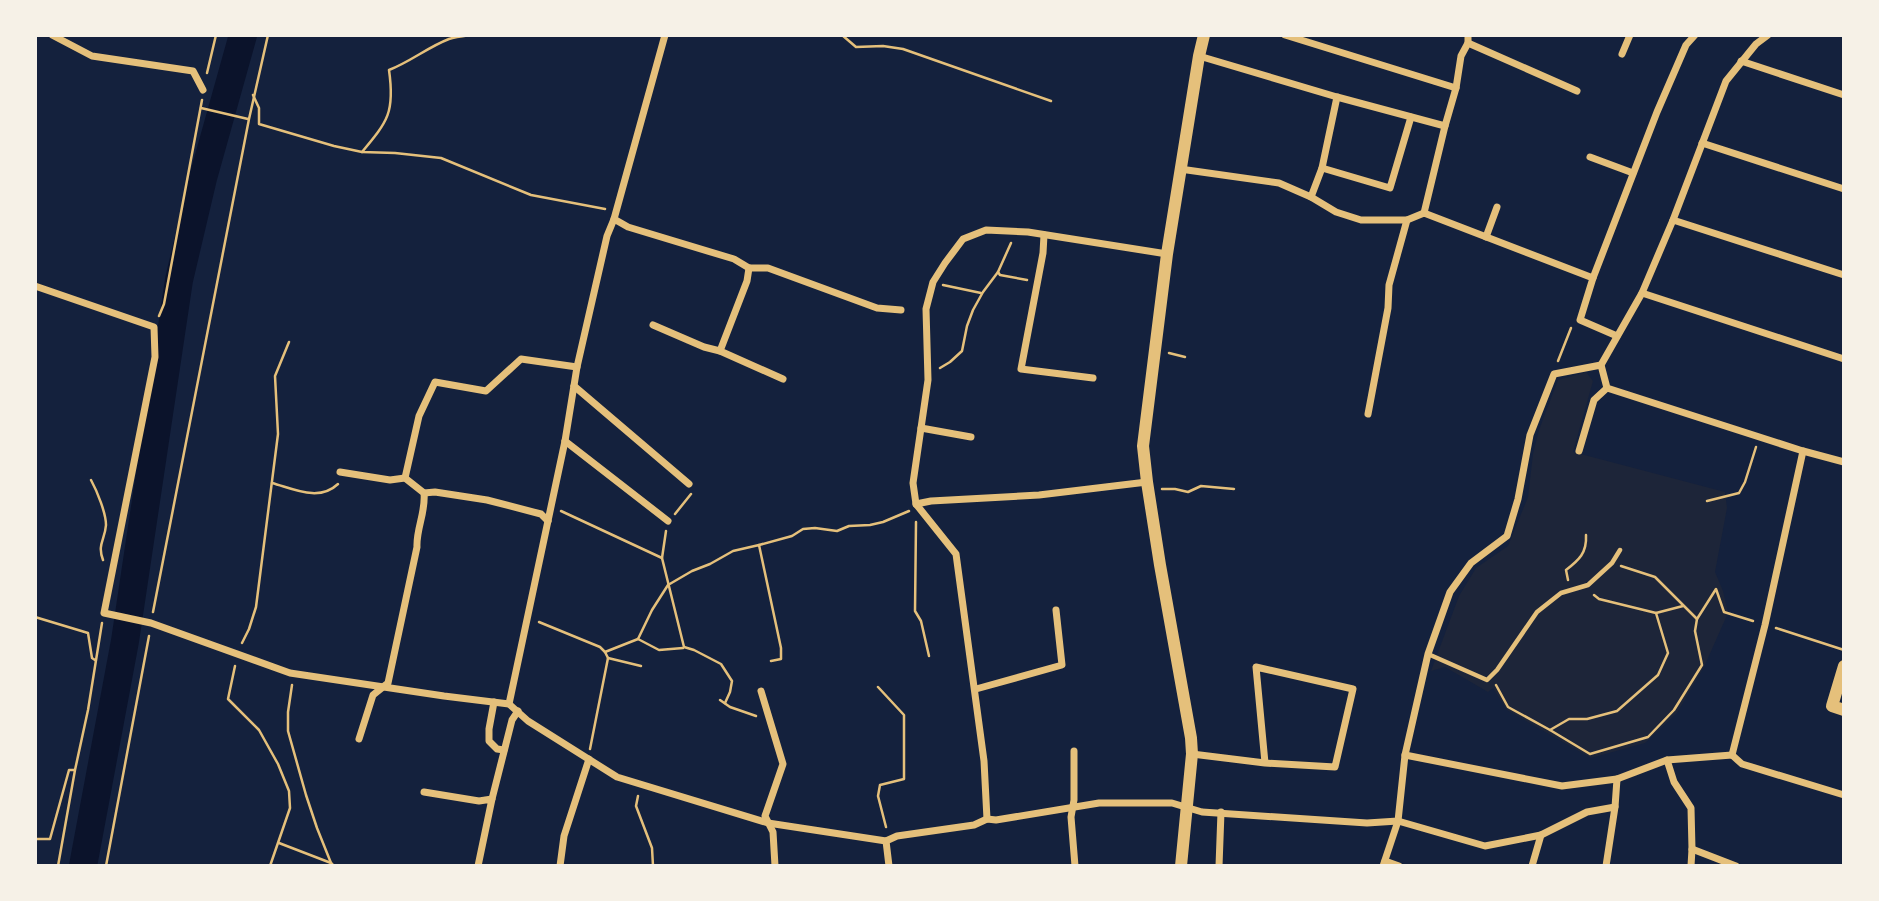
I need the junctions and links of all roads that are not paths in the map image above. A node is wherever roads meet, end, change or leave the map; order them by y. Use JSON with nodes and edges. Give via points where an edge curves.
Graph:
{"nodes":[{"id":1,"x":52,"y":35,"type":"edge"},
{"id":2,"x":665,"y":35,"type":"edge"},
{"id":3,"x":1204,"y":35,"type":"edge"},
{"id":4,"x":1284,"y":35,"type":"edge"},
{"id":5,"x":1630,"y":35,"type":"edge"},
{"id":6,"x":1695,"y":35,"type":"edge"},
{"id":7,"x":1768,"y":35,"type":"edge"},
{"id":8,"x":1468,"y":39,"type":"edge"},
{"id":9,"x":1622,"y":54,"type":"dead end"},
{"id":10,"x":1199,"y":56,"type":"junction"},
{"id":11,"x":1741,"y":61,"type":"junction"},
{"id":12,"x":1456,"y":88,"type":"junction"},
{"id":13,"x":203,"y":90,"type":"road end"},
{"id":14,"x":1577,"y":92,"type":"dead end"},
{"id":15,"x":1844,"y":95,"type":"edge"},
{"id":16,"x":1337,"y":97,"type":"junction"},
{"id":17,"x":1411,"y":117,"type":"junction"},
{"id":18,"x":1445,"y":126,"type":"junction"},
{"id":19,"x":1702,"y":143,"type":"junction"},
{"id":20,"x":1590,"y":157,"type":"dead end"},
{"id":21,"x":1181,"y":169,"type":"junction"},
{"id":22,"x":1322,"y":169,"type":"junction"},
{"id":23,"x":1633,"y":173,"type":"junction"},
{"id":24,"x":1844,"y":189,"type":"edge"},
{"id":25,"x":1311,"y":197,"type":"junction"},
{"id":26,"x":1497,"y":207,"type":"dead end"},
{"id":27,"x":1424,"y":213,"type":"junction"},
{"id":28,"x":614,"y":219,"type":"junction"},
{"id":29,"x":1407,"y":220,"type":"junction"},
{"id":30,"x":1672,"y":220,"type":"junction"},
{"id":31,"x":1044,"y":235,"type":"junction"},
{"id":32,"x":1486,"y":237,"type":"junction"},
{"id":33,"x":1167,"y":254,"type":"junction"},
{"id":34,"x":749,"y":268,"type":"junction"},
{"id":35,"x":1844,"y":275,"type":"edge"},
{"id":36,"x":1593,"y":278,"type":"junction"},
{"id":37,"x":35,"y":286,"type":"edge"},
{"id":38,"x":1642,"y":293,"type":"junction"},
{"id":39,"x":901,"y":310,"type":"dead end"},
{"id":40,"x":653,"y":325,"type":"dead end"},
{"id":41,"x":1617,"y":336,"type":"junction"},
{"id":42,"x":720,"y":351,"type":"junction"},
{"id":43,"x":1844,"y":359,"type":"edge"},
{"id":44,"x":1601,"y":365,"type":"junction"},
{"id":45,"x":578,"y":367,"type":"junction"},
{"id":46,"x":1093,"y":378,"type":"dead end"},
{"id":47,"x":783,"y":379,"type":"dead end"},
{"id":48,"x":574,"y":386,"type":"junction"},
{"id":49,"x":1607,"y":387,"type":"junction"},
{"id":50,"x":1368,"y":414,"type":"dead end"},
{"id":51,"x":921,"y":428,"type":"junction"},
{"id":52,"x":971,"y":437,"type":"dead end"},
{"id":53,"x":565,"y":441,"type":"junction"},
{"id":54,"x":1579,"y":451,"type":"dead end"},
{"id":55,"x":1803,"y":451,"type":"junction"},
{"id":56,"x":1844,"y":461,"type":"edge"},
{"id":57,"x":340,"y":472,"type":"dead end"},
{"id":58,"x":405,"y":478,"type":"junction"},
{"id":59,"x":689,"y":484,"type":"road end"},
{"id":60,"x":1148,"y":488,"type":"junction"},
{"id":61,"x":424,"y":493,"type":"junction"},
{"id":62,"x":916,"y":504,"type":"junction"},
{"id":63,"x":548,"y":521,"type":"junction"},
{"id":64,"x":668,"y":521,"type":"road end"},
{"id":65,"x":1620,"y":550,"type":"dead end"},
{"id":66,"x":1056,"y":610,"type":"dead end"},
{"id":67,"x":1428,"y":654,"type":"junction"},
{"id":68,"x":1844,"y":666,"type":"edge"},
{"id":69,"x":380,"y":688,"type":"junction"},
{"id":70,"x":976,"y":690,"type":"junction"},
{"id":71,"x":761,"y":691,"type":"dead end"},
{"id":72,"x":494,"y":702,"type":"junction"},
{"id":73,"x":509,"y":704,"type":"junction"},
{"id":74,"x":1844,"y":710,"type":"edge"},
{"id":75,"x":518,"y":711,"type":"junction"},
{"id":76,"x":359,"y":739,"type":"dead end"},
{"id":77,"x":504,"y":750,"type":"junction"},
{"id":78,"x":1074,"y":751,"type":"dead end"},
{"id":79,"x":1192,"y":754,"type":"junction"},
{"id":80,"x":1405,"y":755,"type":"junction"},
{"id":81,"x":1732,"y":755,"type":"junction"},
{"id":82,"x":589,"y":759,"type":"junction"},
{"id":83,"x":1667,"y":760,"type":"junction"},
{"id":84,"x":1265,"y":763,"type":"junction"},
{"id":85,"x":1617,"y":779,"type":"junction"},
{"id":86,"x":424,"y":792,"type":"dead end"},
{"id":87,"x":1844,"y":795,"type":"edge"},
{"id":88,"x":492,"y":799,"type":"junction"},
{"id":89,"x":1187,"y":806,"type":"junction"},
{"id":90,"x":1074,"y":807,"type":"junction"},
{"id":91,"x":1615,"y":807,"type":"junction"},
{"id":92,"x":1220,"y":812,"type":"junction"},
{"id":93,"x":986,"y":819,"type":"junction"},
{"id":94,"x":1398,"y":821,"type":"junction"},
{"id":95,"x":768,"y":823,"type":"junction"},
{"id":96,"x":1541,"y":835,"type":"junction"},
{"id":97,"x":886,"y":841,"type":"junction"},
{"id":98,"x":1692,"y":849,"type":"junction"},
{"id":99,"x":1384,"y":864,"type":"edge"},
{"id":100,"x":478,"y":866,"type":"edge"},
{"id":101,"x":559,"y":866,"type":"edge"},
{"id":102,"x":775,"y":866,"type":"edge"},
{"id":103,"x":889,"y":866,"type":"edge"},
{"id":104,"x":1075,"y":866,"type":"edge"},
{"id":105,"x":1181,"y":866,"type":"edge"},
{"id":106,"x":1219,"y":866,"type":"edge"},
{"id":107,"x":1399,"y":866,"type":"edge"},
{"id":108,"x":1532,"y":866,"type":"edge"},
{"id":109,"x":1606,"y":866,"type":"edge"},
{"id":110,"x":1691,"y":866,"type":"edge"},
{"id":111,"x":1736,"y":866,"type":"edge"}],
"edges":[{"from":1,"to":13,"type":"street","via":[[92,56],[192,71]]},
{"from":2,"to":28,"type":"street"},
{"from":3,"to":10,"type":"street"},
{"from":4,"to":12,"type":"street"},
{"from":5,"to":9,"type":"street"},
{"from":6,"to":23,"type":"street","via":[[1686,45]]},
{"from":7,"to":11,"type":"street"},
{"from":8,"to":12,"type":"street"},
{"from":8,"to":14,"type":"street"},
{"from":10,"to":16,"type":"street"},
{"from":10,"to":21,"type":"street"},
{"from":11,"to":15,"type":"street"},
{"from":11,"to":19,"type":"street","via":[[1726,81]]},
{"from":12,"to":18,"type":"street"},
{"from":16,"to":17,"type":"street"},
{"from":16,"to":22,"type":"street"},
{"from":17,"to":18,"type":"street"},
{"from":17,"to":22,"type":"street","via":[[1390,188]]},
{"from":18,"to":27,"type":"street"},
{"from":19,"to":24,"type":"street"},
{"from":19,"to":30,"type":"street"},
{"from":20,"to":23,"type":"street"},
{"from":21,"to":25,"type":"street","via":[[1279,183]]},
{"from":21,"to":33,"type":"street"},
{"from":22,"to":25,"type":"street"},
{"from":23,"to":36,"type":"street"},
{"from":25,"to":29,"type":"street","via":[[1361,220]]},
{"from":26,"to":32,"type":"street"},
{"from":27,"to":29,"type":"street"},
{"from":27,"to":32,"type":"street"},
{"from":28,"to":34,"type":"street"},
{"from":28,"to":45,"type":"street"},
{"from":29,"to":50,"type":"street","via":[[1389,285]]},
{"from":30,"to":35,"type":"street"},
{"from":30,"to":38,"type":"street"},
{"from":31,"to":33,"type":"street"},
{"from":31,"to":46,"type":"street","via":[[1021,369]]},
{"from":31,"to":51,"type":"street","via":[[986,230],[963,239],[945,263],[933,282],[926,309],[928,380]]},
{"from":32,"to":36,"type":"street"},
{"from":33,"to":60,"type":"street","via":[[1143,446]]},
{"from":34,"to":39,"type":"street","via":[[768,268],[877,308]]},
{"from":34,"to":42,"type":"street"},
{"from":36,"to":41,"type":"street","via":[[1580,320]]},
{"from":37,"to":69,"type":"street","via":[[154,327],[155,357],[104,613],[151,623],[295,674]]},
{"from":38,"to":41,"type":"street"},
{"from":38,"to":43,"type":"street"},
{"from":40,"to":42,"type":"street"},
{"from":41,"to":44,"type":"street"},
{"from":42,"to":47,"type":"street"},
{"from":44,"to":49,"type":"street"},
{"from":44,"to":67,"type":"street","via":[[1554,374],[1530,435],[1507,536],[1471,563],[1450,592]]},
{"from":45,"to":48,"type":"street"},
{"from":45,"to":58,"type":"street","via":[[522,359],[486,391],[435,382],[419,416]]},
{"from":48,"to":53,"type":"street"},
{"from":48,"to":59,"type":"street"},
{"from":49,"to":54,"type":"street","via":[[1594,400]]},
{"from":49,"to":55,"type":"street"},
{"from":51,"to":52,"type":"street"},
{"from":51,"to":62,"type":"street","via":[[913,483]]},
{"from":53,"to":63,"type":"street"},
{"from":53,"to":64,"type":"street"},
{"from":55,"to":56,"type":"street"},
{"from":55,"to":81,"type":"street"},
{"from":57,"to":58,"type":"street"},
{"from":58,"to":61,"type":"street"},
{"from":60,"to":62,"type":"street"},
{"from":60,"to":79,"type":"street"},
{"from":61,"to":63,"type":"street","via":[[487,500],[541,514]]},
{"from":61,"to":69,"type":"street","via":[[388,683]]},
{"from":62,"to":70,"type":"street","via":[[956,554]]},
{"from":63,"to":73,"type":"street"},
{"from":65,"to":67,"type":"lane","via":[[1588,585],[1561,593],[1536,612],[1487,680]]},
{"from":66,"to":70,"type":"street","via":[[1062,666]]},
{"from":67,"to":80,"type":"street"},
{"from":68,"to":74,"type":"street","via":[[1832,706]]},
{"from":69,"to":72,"type":"street"},
{"from":69,"to":76,"type":"street","via":[[373,695]]},
{"from":70,"to":93,"type":"street"},
{"from":71,"to":95,"type":"street","via":[[783,764],[765,816]]},
{"from":72,"to":73,"type":"street"},
{"from":72,"to":77,"type":"street","via":[[489,741]]},
{"from":73,"to":75,"type":"street"},
{"from":75,"to":77,"type":"street"},
{"from":75,"to":82,"type":"street"},
{"from":77,"to":88,"type":"street"},
{"from":78,"to":90,"type":"street"},
{"from":79,"to":84,"type":"street"},
{"from":79,"to":89,"type":"street"},
{"from":80,"to":85,"type":"street","via":[[1562,786]]},
{"from":80,"to":94,"type":"street"},
{"from":81,"to":83,"type":"street"},
{"from":81,"to":87,"type":"street","via":[[1741,764]]},
{"from":82,"to":95,"type":"street","via":[[617,777]]},
{"from":82,"to":101,"type":"street"},
{"from":83,"to":85,"type":"street"},
{"from":83,"to":98,"type":"street","via":[[1674,782],[1692,808]]},
{"from":84,"to":84,"type":"street","via":[[1335,767],[1353,689],[1256,667]]},
{"from":85,"to":91,"type":"street"},
{"from":86,"to":88,"type":"street"},
{"from":88,"to":100,"type":"street"},
{"from":89,"to":90,"type":"street","via":[[1099,803]]},
{"from":89,"to":92,"type":"street"},
{"from":89,"to":105,"type":"street"},
{"from":90,"to":93,"type":"street"},
{"from":90,"to":104,"type":"street"},
{"from":91,"to":96,"type":"street","via":[[1587,812]]},
{"from":91,"to":109,"type":"street"},
{"from":92,"to":94,"type":"street","via":[[1367,823]]},
{"from":92,"to":106,"type":"street"},
{"from":93,"to":97,"type":"street"},
{"from":94,"to":96,"type":"street","via":[[1485,846]]},
{"from":94,"to":99,"type":"street"},
{"from":95,"to":97,"type":"street"},
{"from":95,"to":102,"type":"street"},
{"from":96,"to":108,"type":"street"},
{"from":97,"to":103,"type":"street"},
{"from":98,"to":110,"type":"street"},
{"from":98,"to":111,"type":"street"},
{"from":99,"to":107,"type":"street"}]}
